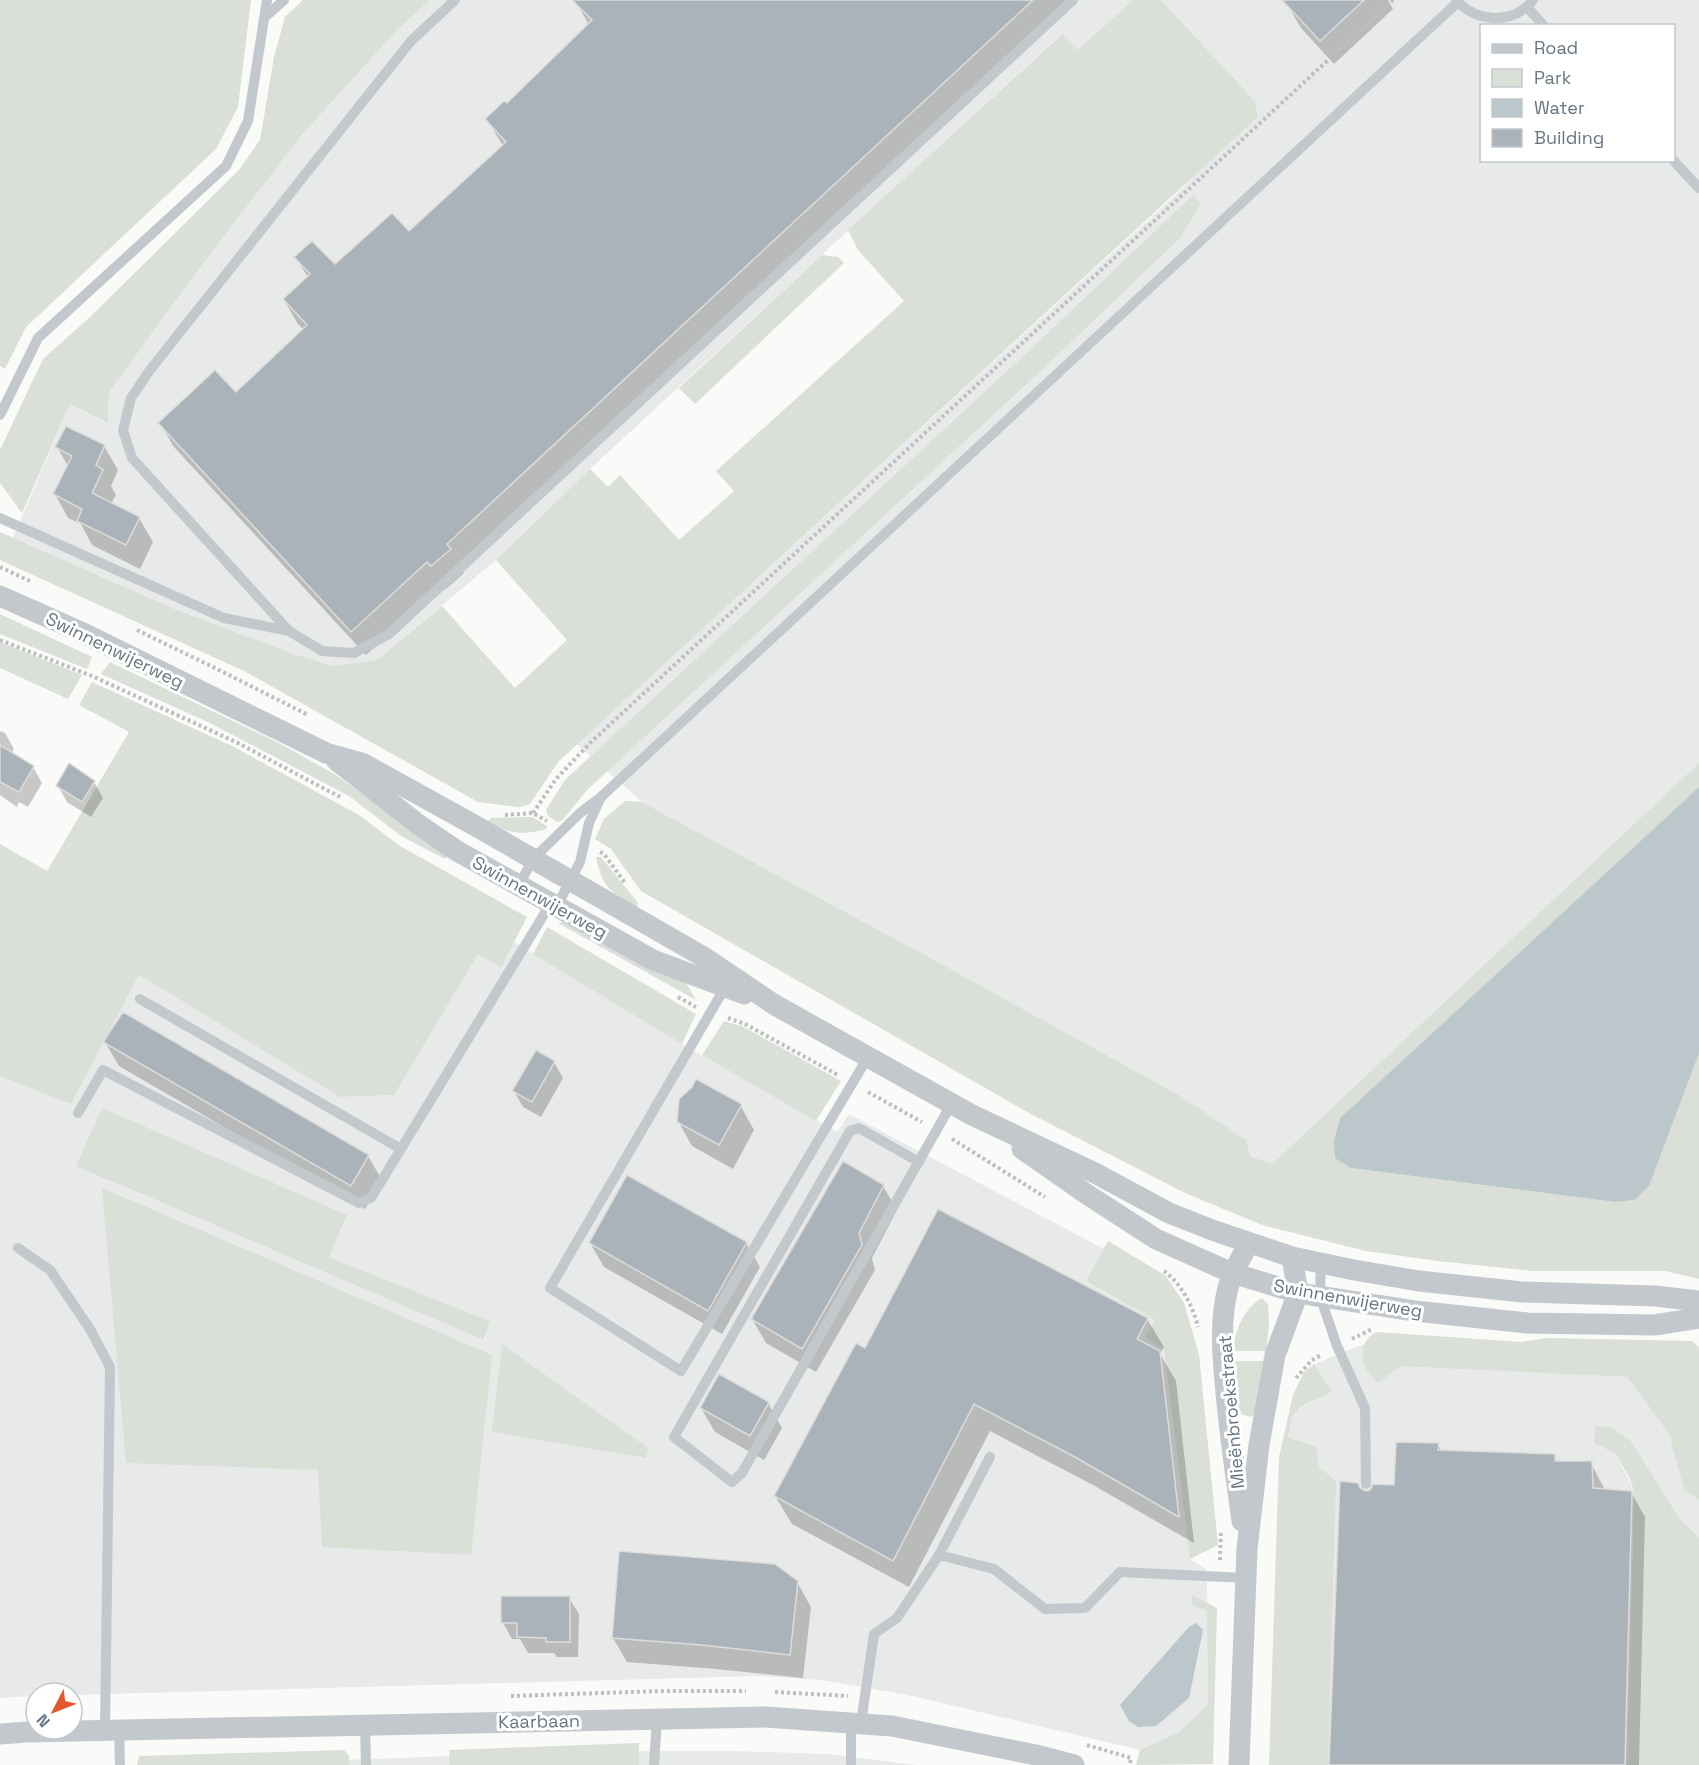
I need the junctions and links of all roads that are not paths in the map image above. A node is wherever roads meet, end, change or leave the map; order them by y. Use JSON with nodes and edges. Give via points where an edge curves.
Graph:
{"nodes":[{"id":1,"x":267,"y":0,"type":"edge"},
{"id":2,"x":284,"y":0,"type":"edge"},
{"id":3,"x":455,"y":0,"type":"edge"},
{"id":4,"x":1073,"y":0,"type":"edge"},
{"id":5,"x":1457,"y":1,"type":"edge"},
{"id":6,"x":1530,"y":4,"type":"edge"},
{"id":7,"x":265,"y":17,"type":"junction"},
{"id":8,"x":1544,"y":24,"type":"edge"},
{"id":9,"x":1675,"y":162,"type":"edge"},
{"id":10,"x":1699,"y":188,"type":"edge"},
{"id":11,"x":5,"y":392,"type":"edge"},
{"id":12,"x":0,"y":415,"type":"edge"},
{"id":13,"x":0,"y":518,"type":"edge"},
{"id":14,"x":0,"y":596,"type":"edge"},
{"id":15,"x":289,"y":632,"type":"junction"},
{"id":16,"x":326,"y":753,"type":"junction"},
{"id":17,"x":601,"y":797,"type":"junction"},
{"id":18,"x":533,"y":858,"type":"junction"},
{"id":19,"x":571,"y":880,"type":"junction"},
{"id":20,"x":519,"y":885,"type":"junction"},
{"id":21,"x":554,"y":905,"type":"junction"},
{"id":22,"x":729,"y":981,"type":"junction"},
{"id":23,"x":140,"y":999,"type":"dead end"},
{"id":24,"x":868,"y":1057,"type":"junction"},
{"id":25,"x":952,"y":1103,"type":"junction"},
{"id":26,"x":78,"y":1113,"type":"dead end"},
{"id":27,"x":972,"y":1115,"type":"junction"},
{"id":28,"x":401,"y":1149,"type":"junction"},
{"id":29,"x":918,"y":1162,"type":"junction"},
{"id":30,"x":1249,"y":1243,"type":"junction"},
{"id":31,"x":18,"y":1248,"type":"dead end"},
{"id":32,"x":1292,"y":1257,"type":"junction"},
{"id":33,"x":1321,"y":1264,"type":"junction"},
{"id":34,"x":1232,"y":1273,"type":"junction"},
{"id":35,"x":1298,"y":1293,"type":"junction"},
{"id":36,"x":1320,"y":1296,"type":"junction"},
{"id":37,"x":1699,"y":1301,"type":"edge"},
{"id":38,"x":1699,"y":1318,"type":"edge"},
{"id":39,"x":990,"y":1457,"type":"dead end"},
{"id":40,"x":1366,"y":1484,"type":"dead end"},
{"id":41,"x":1247,"y":1549,"type":"junction"},
{"id":42,"x":939,"y":1555,"type":"junction"},
{"id":43,"x":1246,"y":1578,"type":"junction"},
{"id":44,"x":657,"y":1719,"type":"junction"},
{"id":45,"x":856,"y":1723,"type":"junction"},
{"id":46,"x":365,"y":1725,"type":"junction"},
{"id":47,"x":112,"y":1730,"type":"junction"},
{"id":48,"x":0,"y":1734,"type":"edge"},
{"id":49,"x":120,"y":1765,"type":"edge"},
{"id":50,"x":366,"y":1765,"type":"edge"},
{"id":51,"x":654,"y":1765,"type":"edge"},
{"id":52,"x":851,"y":1765,"type":"edge"},
{"id":53,"x":1074,"y":1765,"type":"edge"},
{"id":54,"x":1239,"y":1765,"type":"edge"}],
"edges":[{"from":1,"to":7,"type":"lane"},
{"from":2,"to":7,"type":"lane"},
{"from":3,"to":15,"type":"lane","via":[[411,41],[131,398],[123,430],[132,458]]},
{"from":4,"to":15,"type":"lane","via":[[389,634],[354,653],[322,651]]},
{"from":5,"to":6,"type":"lane","via":[[1473,14],[1491,19],[1510,16]]},
{"from":5,"to":17,"type":"lane"},
{"from":6,"to":8,"type":"lane"},
{"from":7,"to":11,"type":"lane","via":[[248,121],[226,166],[38,338]]},
{"from":9,"to":10,"type":"lane"},
{"from":11,"to":12,"type":"lane"},
{"from":13,"to":15,"type":"lane","via":[[224,618]]},
{"from":14,"to":16,"type":"street","name":"Swinnenwijerweg"},
{"from":16,"to":18,"type":"street","name":"Swinnenwijerweg","via":[[362,763]]},
{"from":16,"to":20,"type":"street","name":"Swinnenwijerweg","via":[[457,851]]},
{"from":17,"to":18,"type":"lane"},
{"from":17,"to":19,"type":"lane"},
{"from":18,"to":19,"type":"street","name":"Swinnenwijerweg"},
{"from":18,"to":20,"type":"lane"},
{"from":19,"to":21,"type":"lane"},
{"from":19,"to":22,"type":"street","name":"Swinnenwijerweg","via":[[702,956]]},
{"from":20,"to":21,"type":"street","name":"Swinnenwijerweg"},
{"from":21,"to":22,"type":"street","name":"Swinnenwijerweg","via":[[653,960]]},
{"from":21,"to":28,"type":"lane"},
{"from":22,"to":24,"type":"street","name":"Swinnenwijerweg"},
{"from":22,"to":24,"type":"lane","via":[[550,1288],[681,1371]]},
{"from":23,"to":28,"type":"lane"},
{"from":24,"to":25,"type":"street","name":"Swinnenwijerweg"},
{"from":25,"to":27,"type":"street","name":"Swinnenwijerweg"},
{"from":25,"to":29,"type":"lane"},
{"from":26,"to":28,"type":"lane","via":[[103,1070],[359,1203],[371,1198]]},
{"from":27,"to":30,"type":"street","name":"Swinnenwijerweg","via":[[1169,1213]]},
{"from":27,"to":34,"type":"street","name":"Swinnenwijerweg","via":[[1156,1239]]},
{"from":29,"to":29,"type":"lane","via":[[742,1473],[732,1482],[674,1437],[850,1131],[859,1128]]},
{"from":30,"to":32,"type":"street","name":"Swinnenwijerweg"},
{"from":30,"to":34,"type":"street","name":"Mieënbroekstraat"},
{"from":31,"to":47,"type":"lane","via":[[50,1270],[110,1367]]},
{"from":32,"to":33,"type":"street","name":"Swinnenwijerweg"},
{"from":32,"to":35,"type":"street","name":"Mieënbroekstraat"},
{"from":33,"to":36,"type":"lane"},
{"from":33,"to":37,"type":"street","name":"Swinnenwijerweg","via":[[1419,1281],[1522,1292]]},
{"from":34,"to":35,"type":"street","name":"Swinnenwijerweg"},
{"from":34,"to":41,"type":"street","name":"Mieënbroekstraat","via":[[1223,1320],[1222,1357]]},
{"from":35,"to":36,"type":"street","name":"Swinnenwijerweg"},
{"from":35,"to":41,"type":"street","name":"Mieënbroekstraat","via":[[1275,1355]]},
{"from":36,"to":38,"type":"street","name":"Swinnenwijerweg","via":[[1527,1323],[1654,1325]]},
{"from":36,"to":40,"type":"lane","via":[[1365,1408]]},
{"from":39,"to":42,"type":"lane"},
{"from":41,"to":43,"type":"street","name":"Mieënbroekstraat"},
{"from":42,"to":43,"type":"lane","via":[[994,1569],[1045,1609],[1085,1608],[1120,1572]]},
{"from":42,"to":45,"type":"lane","via":[[897,1618],[874,1634]]},
{"from":43,"to":54,"type":"street","name":"Mieënbroekstraat"},
{"from":44,"to":45,"type":"street","name":"Kaarbaan","via":[[765,1717]]},
{"from":44,"to":46,"type":"street","name":"Kaarbaan"},
{"from":44,"to":51,"type":"lane"},
{"from":45,"to":52,"type":"lane"},
{"from":45,"to":53,"type":"street","name":"Kaarbaan","via":[[903,1728]]},
{"from":46,"to":47,"type":"street","name":"Kaarbaan"},
{"from":46,"to":50,"type":"lane"},
{"from":47,"to":48,"type":"street","name":"Kaarbaan"},
{"from":47,"to":49,"type":"lane"}]}
